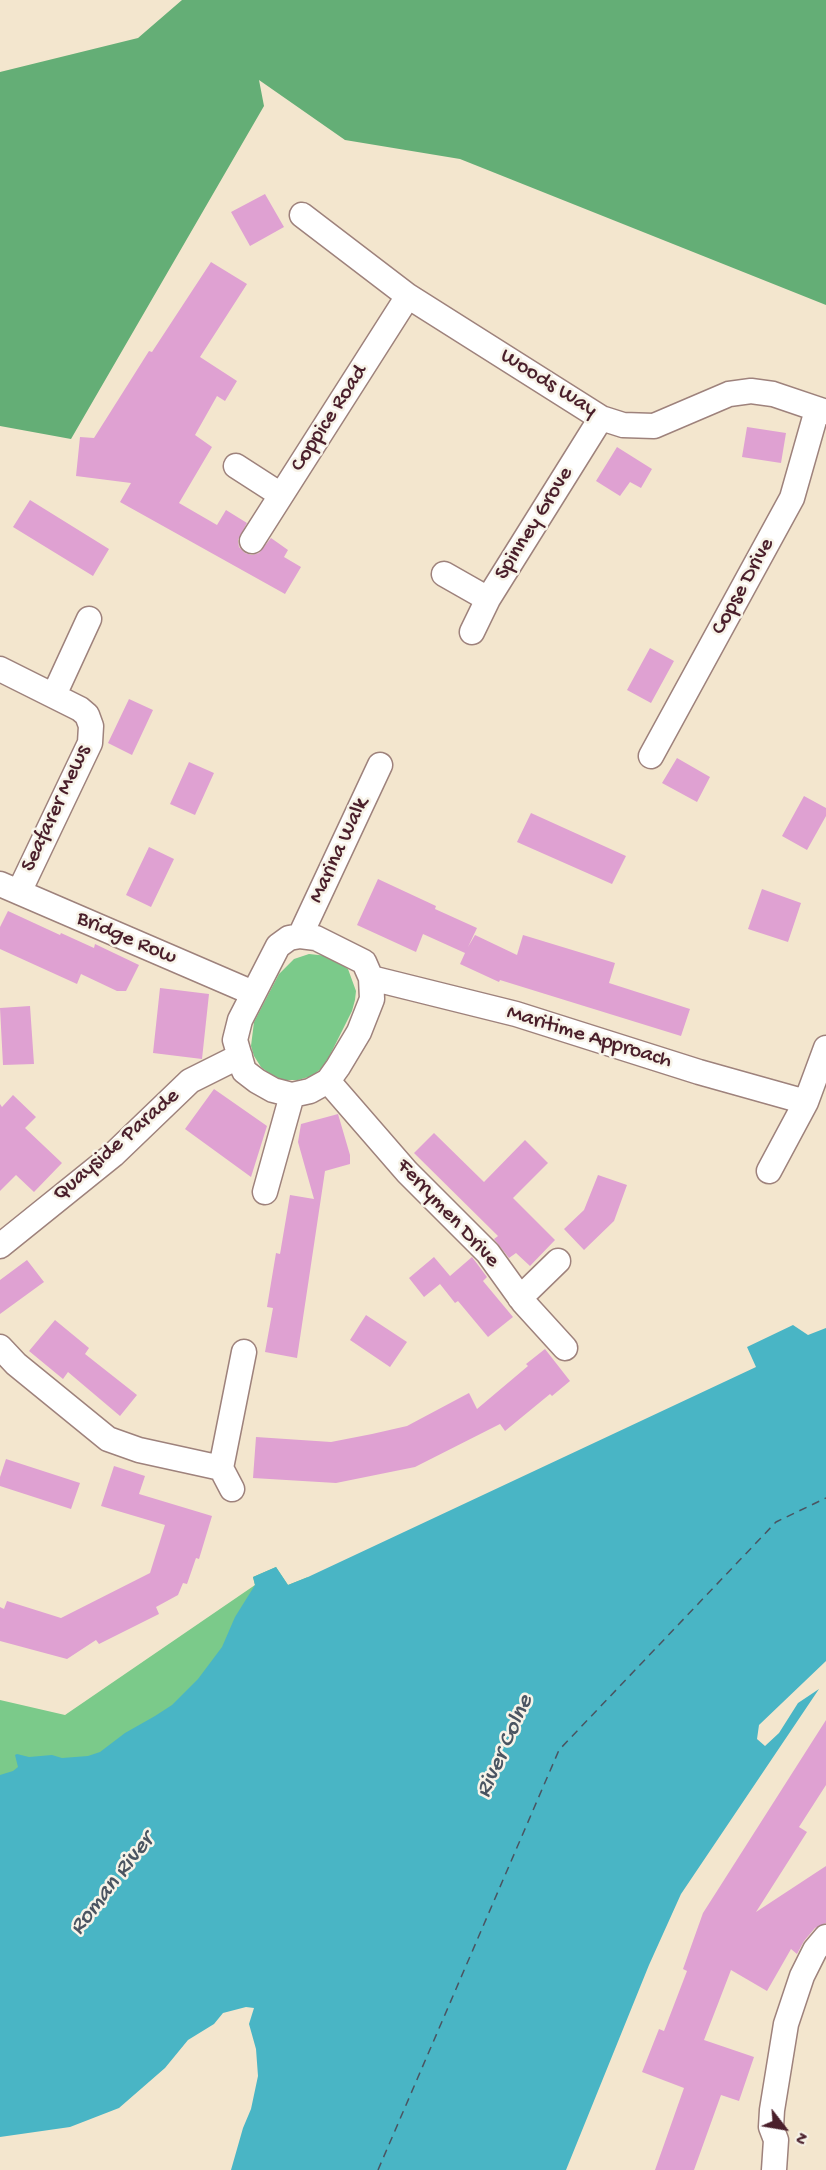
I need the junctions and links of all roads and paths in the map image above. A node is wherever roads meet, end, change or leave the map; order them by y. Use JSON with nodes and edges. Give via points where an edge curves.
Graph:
{"nodes":[{"id":1,"x":302,"y":215,"type":"dead end"},
{"id":2,"x":408,"y":296,"type":"junction"},
{"id":3,"x":822,"y":411,"type":"edge"},
{"id":4,"x":601,"y":418,"type":"junction"},
{"id":5,"x":236,"y":466,"type":"dead end"},
{"id":6,"x":281,"y":495,"type":"junction"},
{"id":7,"x":252,"y":541,"type":"dead end"},
{"id":8,"x":444,"y":574,"type":"dead end"},
{"id":9,"x":488,"y":599,"type":"junction"},
{"id":10,"x":89,"y":619,"type":"dead end"},
{"id":11,"x":472,"y":633,"type":"dead end"},
{"id":12,"x":0,"y":669,"type":"edge"},
{"id":13,"x":54,"y":695,"type":"junction"},
{"id":14,"x":651,"y":756,"type":"dead end"},
{"id":15,"x":380,"y":765,"type":"dead end"},
{"id":16,"x":9,"y":888,"type":"edge"},
{"id":17,"x":300,"y":936,"type":"junction"},
{"id":18,"x":371,"y":978,"type":"junction"},
{"id":19,"x":254,"y":993,"type":"junction"},
{"id":20,"x":826,"y":1048,"type":"edge"},
{"id":21,"x":240,"y":1056,"type":"junction"},
{"id":22,"x":327,"y":1081,"type":"junction"},
{"id":23,"x":292,"y":1095,"type":"junction"},
{"id":24,"x":806,"y":1102,"type":"junction"},
{"id":25,"x":769,"y":1171,"type":"dead end"},
{"id":26,"x":265,"y":1192,"type":"dead end"},
{"id":27,"x":0,"y":1246,"type":"edge"},
{"id":28,"x":558,"y":1261,"type":"dead end"},
{"id":29,"x":520,"y":1298,"type":"junction"},
{"id":30,"x":0,"y":1347,"type":"edge"},
{"id":31,"x":565,"y":1348,"type":"dead end"},
{"id":32,"x":244,"y":1352,"type":"dead end"},
{"id":33,"x":221,"y":1468,"type":"junction"},
{"id":34,"x":232,"y":1489,"type":"dead end"},
{"id":35,"x":826,"y":1937,"type":"edge"},
{"id":36,"x":774,"y":2170,"type":"edge"}],
"edges":[{"from":1,"to":2,"type":"street","name":"Woods Way"},
{"from":2,"to":4,"type":"street","name":"Woods Way"},
{"from":2,"to":6,"type":"street","name":"Coppice Road"},
{"from":3,"to":4,"type":"street","name":"Woods Way","via":[[752,391],[729,393],[654,426],[623,425]]},
{"from":3,"to":14,"type":"street","name":"Copse Drive","via":[[792,498]]},
{"from":4,"to":9,"type":"street","name":"Spinney Grove"},
{"from":5,"to":6,"type":"street"},
{"from":6,"to":7,"type":"street","name":"Coppice Road"},
{"from":8,"to":9,"type":"street"},
{"from":9,"to":11,"type":"street","name":"Spinney Grove"},
{"from":10,"to":13,"type":"street"},
{"from":12,"to":13,"type":"street","name":"Seafarer Mews"},
{"from":13,"to":16,"type":"street","name":"Seafarer Mews","via":[[87,715],[90,743]]},
{"from":15,"to":17,"type":"street","name":"Marina Walk"},
{"from":16,"to":19,"type":"street","name":"Bridge Row"},
{"from":17,"to":18,"type":"street","via":[[316,938],[364,962]]},
{"from":17,"to":19,"type":"street","via":[[278,946]]},
{"from":18,"to":22,"type":"street","via":[[372,999],[359,1032]]},
{"from":18,"to":24,"type":"street","name":"Maritime Approach","via":[[516,1014]]},
{"from":19,"to":21,"type":"street","via":[[235,1040]]},
{"from":20,"to":24,"type":"street"},
{"from":21,"to":23,"type":"street","via":[[244,1071],[257,1081]]},
{"from":21,"to":27,"type":"street","name":"Quayside Parade","via":[[190,1082],[113,1155]]},
{"from":22,"to":23,"type":"street"},
{"from":22,"to":29,"type":"street","name":"Ferrymen Drive","via":[[407,1172],[488,1253]]},
{"from":23,"to":26,"type":"street"},
{"from":24,"to":25,"type":"street"},
{"from":28,"to":29,"type":"street"},
{"from":29,"to":31,"type":"street","name":"Ferrymen Drive"},
{"from":30,"to":33,"type":"street","via":[[108,1438],[139,1450]]},
{"from":32,"to":33,"type":"street"},
{"from":33,"to":34,"type":"street"},
{"from":35,"to":36,"type":"street","via":[[802,1976],[786,2024],[772,2110]]}]}
